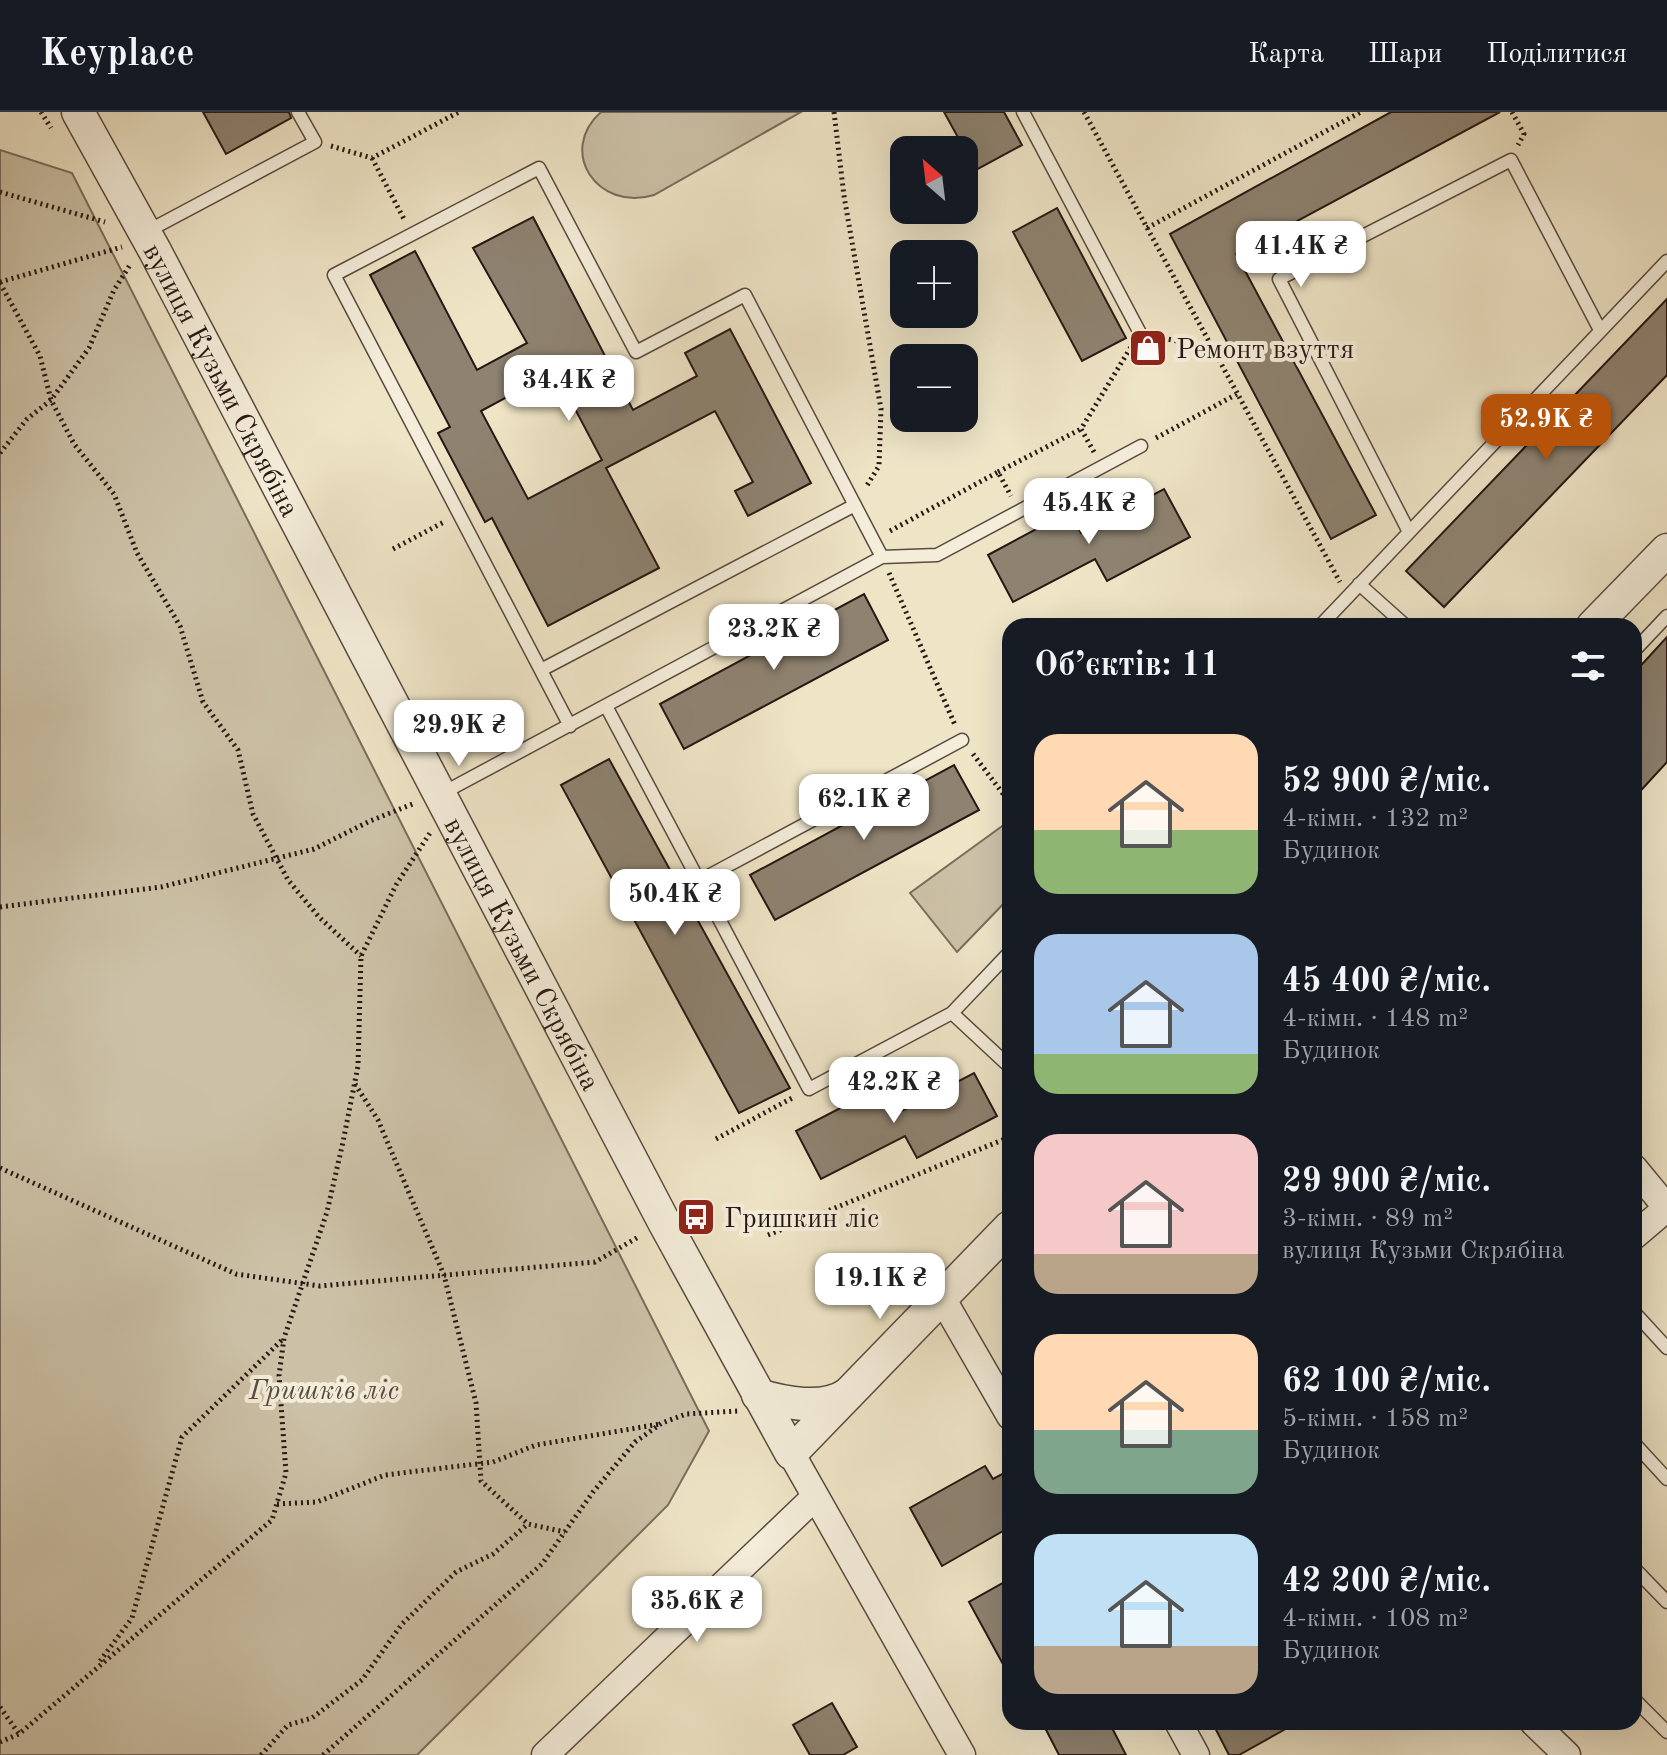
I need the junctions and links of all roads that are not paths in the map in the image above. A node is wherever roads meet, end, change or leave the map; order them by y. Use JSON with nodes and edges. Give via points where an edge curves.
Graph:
{"nodes":[{"id":1,"x":78,"y":112,"type":"edge"},
{"id":2,"x":298,"y":112,"type":"edge"},
{"id":3,"x":1023,"y":112,"type":"edge"},
{"id":4,"x":150,"y":241,"type":"junction"},
{"id":5,"x":1667,"y":261,"type":"edge"},
{"id":6,"x":1600,"y":330,"type":"junction"},
{"id":7,"x":1140,"y":333,"type":"road end"},
{"id":8,"x":1141,"y":446,"type":"road end"},
{"id":9,"x":855,"y":505,"type":"junction"},
{"id":10,"x":1409,"y":532,"type":"junction"},
{"id":11,"x":1667,"y":550,"type":"edge"},
{"id":12,"x":882,"y":557,"type":"junction"},
{"id":13,"x":1359,"y":584,"type":"junction"},
{"id":14,"x":1667,"y":616,"type":"edge"},
{"id":15,"x":1328,"y":618,"type":"edge"},
{"id":16,"x":1397,"y":618,"type":"edge"},
{"id":17,"x":1601,"y":618,"type":"edge"},
{"id":18,"x":1642,"y":643,"type":"edge"},
{"id":19,"x":541,"y":670,"type":"junction"},
{"id":20,"x":606,"y":706,"type":"junction"},
{"id":21,"x":570,"y":726,"type":"junction"},
{"id":22,"x":962,"y":740,"type":"road end"},
{"id":23,"x":441,"y":794,"type":"junction"},
{"id":24,"x":699,"y":881,"type":"junction"},
{"id":25,"x":1002,"y":960,"type":"edge"},
{"id":26,"x":952,"y":1013,"type":"junction"},
{"id":27,"x":1002,"y":1060,"type":"edge"},
{"id":28,"x":1642,"y":1178,"type":"edge"},
{"id":29,"x":1667,"y":1208,"type":"edge"},
{"id":30,"x":1642,"y":1229,"type":"edge"},
{"id":31,"x":1002,"y":1235,"type":"edge"},
{"id":32,"x":942,"y":1298,"type":"junction"},
{"id":33,"x":1642,"y":1321,"type":"edge"},
{"id":34,"x":1667,"y":1348,"type":"edge"},
{"id":35,"x":851,"y":1392,"type":"junction"},
{"id":36,"x":1002,"y":1402,"type":"edge"},
{"id":37,"x":748,"y":1404,"type":"junction"},
{"id":38,"x":1642,"y":1452,"type":"edge"},
{"id":39,"x":791,"y":1453,"type":"junction"},
{"id":40,"x":1667,"y":1479,"type":"edge"},
{"id":41,"x":815,"y":1497,"type":"junction"},
{"id":42,"x":1642,"y":1576,"type":"edge"},
{"id":43,"x":1667,"y":1602,"type":"edge"},
{"id":44,"x":1642,"y":1707,"type":"edge"},
{"id":45,"x":1182,"y":1730,"type":"edge"},
{"id":46,"x":1541,"y":1730,"type":"edge"},
{"id":47,"x":1667,"y":1732,"type":"edge"},
{"id":48,"x":545,"y":1755,"type":"edge"},
{"id":49,"x":962,"y":1755,"type":"edge"},
{"id":50,"x":1196,"y":1755,"type":"edge"},
{"id":51,"x":1567,"y":1755,"type":"edge"}],
"edges":[{"from":1,"to":4,"type":"street","name":"вулиця Кузьми Скрябіна"},
{"from":2,"to":4,"type":"lane","via":[[315,142]]},
{"from":3,"to":7,"type":"lane"},
{"from":4,"to":23,"type":"street","name":"вулиця Кузьми Скрябіна"},
{"from":5,"to":6,"type":"lane"},
{"from":6,"to":10,"type":"lane"},
{"from":6,"to":10,"type":"lane","via":[[1511,160],[1279,279]]},
{"from":8,"to":12,"type":"lane","via":[[937,555]]},
{"from":9,"to":12,"type":"lane"},
{"from":9,"to":19,"type":"lane"},
{"from":9,"to":19,"type":"lane","via":[[745,295],[636,352],[539,168],[334,275]]},
{"from":10,"to":13,"type":"lane"},
{"from":11,"to":17,"type":"street"},
{"from":12,"to":20,"type":"lane"},
{"from":13,"to":15,"type":"lane"},
{"from":13,"to":16,"type":"lane"},
{"from":14,"to":18,"type":"lane"},
{"from":19,"to":21,"type":"lane"},
{"from":20,"to":21,"type":"lane"},
{"from":20,"to":24,"type":"lane"},
{"from":21,"to":23,"type":"lane"},
{"from":22,"to":24,"type":"lane"},
{"from":23,"to":37,"type":"street","name":"вулиця Кузьми Скрябіна","via":[[664,1222]]},
{"from":24,"to":26,"type":"lane","via":[[809,1089]]},
{"from":25,"to":26,"type":"lane"},
{"from":26,"to":27,"type":"lane"},
{"from":28,"to":29,"type":"street"},
{"from":29,"to":30,"type":"street"},
{"from":31,"to":32,"type":"street"},
{"from":32,"to":35,"type":"street"},
{"from":32,"to":36,"type":"street"},
{"from":33,"to":34,"type":"lane"},
{"from":35,"to":37,"type":"street","via":[[822,1403]]},
{"from":35,"to":39,"type":"street"},
{"from":37,"to":39,"type":"street","name":"вулиця Кузьми Скрябіна"},
{"from":38,"to":40,"type":"lane"},
{"from":39,"to":41,"type":"street"},
{"from":41,"to":48,"type":"street"},
{"from":41,"to":49,"type":"street"},
{"from":42,"to":43,"type":"lane"},
{"from":44,"to":47,"type":"lane"},
{"from":45,"to":50,"type":"street"},
{"from":46,"to":51,"type":"street"}]}
